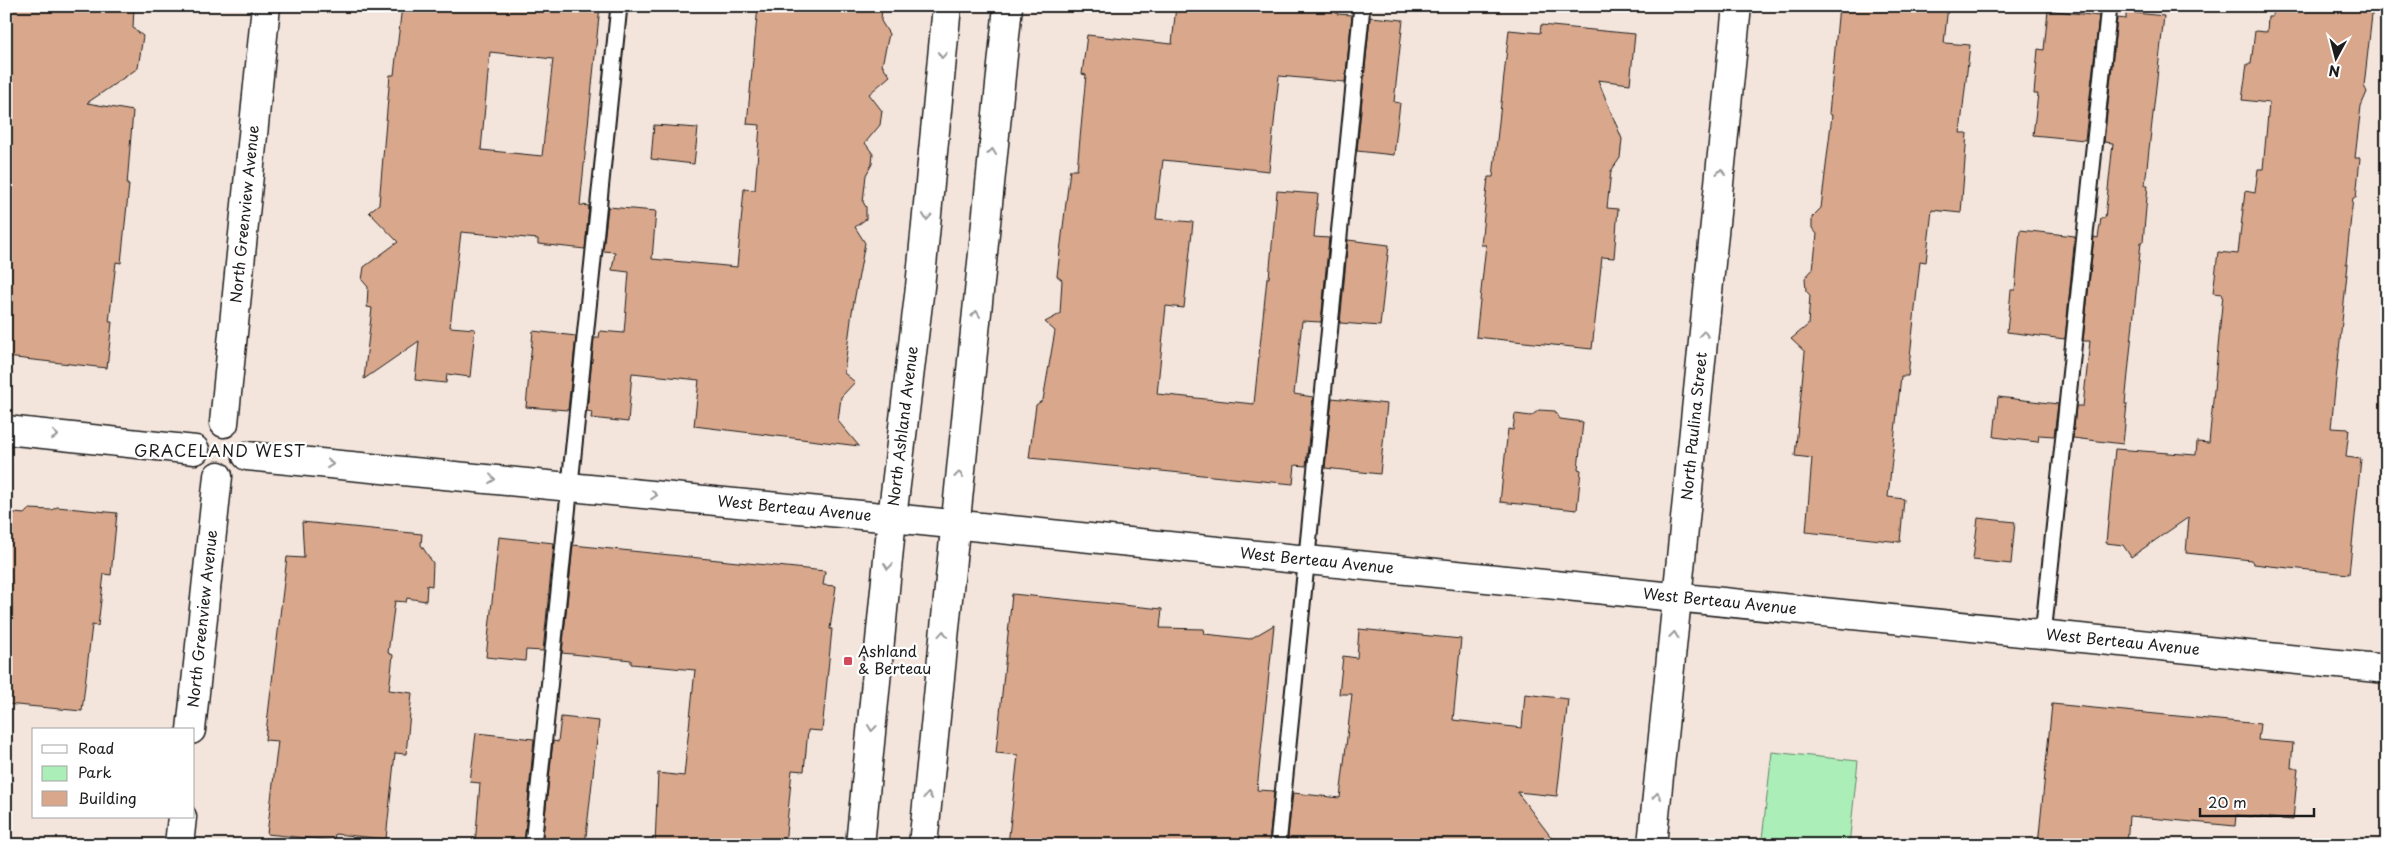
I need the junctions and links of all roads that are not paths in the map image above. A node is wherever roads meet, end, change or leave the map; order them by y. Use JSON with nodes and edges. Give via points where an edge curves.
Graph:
{"nodes":[{"id":1,"x":266,"y":6,"type":"edge"},
{"id":2,"x":619,"y":6,"type":"edge"},
{"id":3,"x":947,"y":6,"type":"edge"},
{"id":4,"x":1008,"y":6,"type":"edge"},
{"id":5,"x":1362,"y":6,"type":"edge"},
{"id":6,"x":1737,"y":6,"type":"edge"},
{"id":7,"x":2109,"y":6,"type":"edge"},
{"id":8,"x":224,"y":423,"type":"junction"},
{"id":9,"x":6,"y":430,"type":"edge"},
{"id":10,"x":195,"y":450,"type":"junction"},
{"id":11,"x":247,"y":456,"type":"junction"},
{"id":12,"x":218,"y":476,"type":"junction"},
{"id":13,"x":569,"y":487,"type":"junction"},
{"id":14,"x":892,"y":518,"type":"junction"},
{"id":15,"x":954,"y":524,"type":"junction"},
{"id":16,"x":1306,"y":560,"type":"junction"},
{"id":17,"x":1678,"y":598,"type":"junction"},
{"id":18,"x":2043,"y":635,"type":"junction"},
{"id":19,"x":2387,"y":669,"type":"edge"},
{"id":20,"x":191,"y":728,"type":"edge"},
{"id":21,"x":182,"y":818,"type":"edge"},
{"id":22,"x":179,"y":845,"type":"edge"},
{"id":23,"x":533,"y":845,"type":"edge"},
{"id":24,"x":860,"y":845,"type":"edge"},
{"id":25,"x":923,"y":845,"type":"edge"},
{"id":26,"x":1278,"y":845,"type":"edge"},
{"id":27,"x":1652,"y":845,"type":"edge"}],
"edges":[{"from":1,"to":8,"type":"street","name":"North Greenview Avenue"},
{"from":2,"to":13,"type":"lane"},
{"from":3,"to":14,"type":"street","name":"North Ashland Avenue","one_way":true,"via":[[920,287]]},
{"from":15,"to":4,"type":"street","one_way":true},
{"from":5,"to":16,"type":"lane"},
{"from":17,"to":6,"type":"street","name":"North Paulina Street","one_way":true},
{"from":7,"to":18,"type":"lane"},
{"from":8,"to":10,"type":"street","via":[[204,430],[198,436]]},
{"from":8,"to":11,"type":"street","via":[[244,434]]},
{"from":9,"to":10,"type":"street","one_way":true},
{"from":10,"to":12,"type":"street","via":[[204,470]]},
{"from":11,"to":12,"type":"street","via":[[240,469]]},
{"from":11,"to":13,"type":"street","name":"West Berteau Avenue","one_way":true},
{"from":12,"to":20,"type":"street","name":"North Greenview Avenue"},
{"from":13,"to":14,"type":"street","name":"West Berteau Avenue","one_way":true},
{"from":13,"to":23,"type":"lane"},
{"from":14,"to":15,"type":"street","name":"West Berteau Avenue"},
{"from":14,"to":24,"type":"street","name":"North Ashland Avenue","one_way":true},
{"from":15,"to":16,"type":"street","name":"West Berteau Avenue"},
{"from":25,"to":15,"type":"street","one_way":true},
{"from":16,"to":17,"type":"street","name":"West Berteau Avenue"},
{"from":16,"to":26,"type":"lane"},
{"from":17,"to":18,"type":"street","name":"West Berteau Avenue"},
{"from":27,"to":17,"type":"street","name":"North Paulina Street","one_way":true},
{"from":18,"to":19,"type":"street","name":"West Berteau Avenue"},
{"from":21,"to":22,"type":"street"}]}
